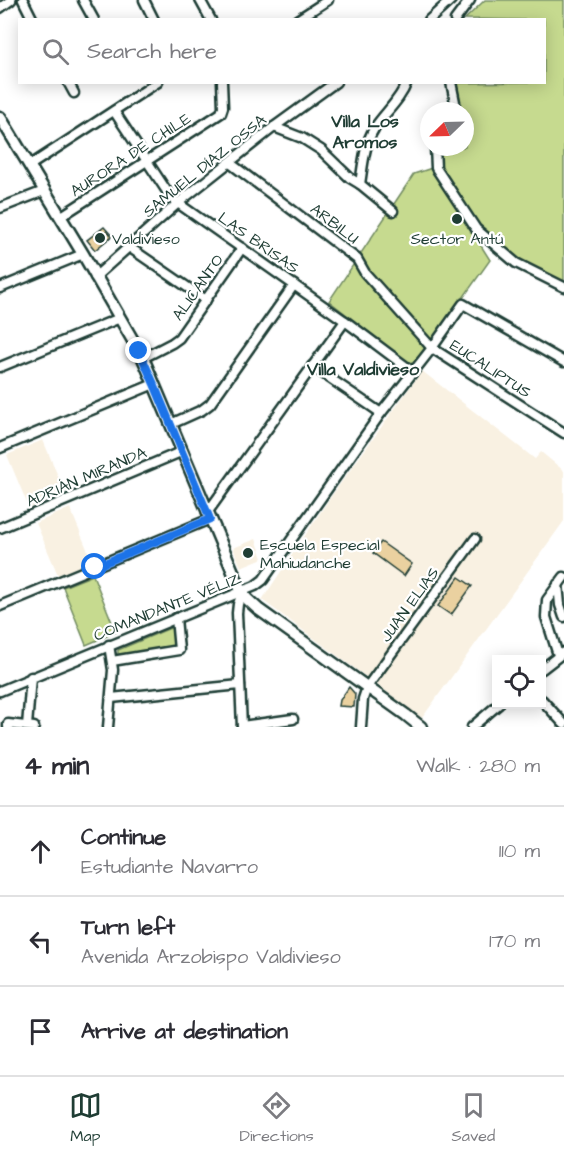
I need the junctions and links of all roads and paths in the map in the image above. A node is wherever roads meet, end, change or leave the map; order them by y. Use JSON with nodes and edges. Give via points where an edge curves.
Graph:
{"nodes":[{"id":1,"x":11,"y":0,"type":"edge"},
{"id":2,"x":23,"y":0,"type":"edge"},
{"id":3,"x":83,"y":0,"type":"edge"},
{"id":4,"x":144,"y":0,"type":"edge"},
{"id":5,"x":201,"y":0,"type":"edge"},
{"id":6,"x":328,"y":0,"type":"edge"},
{"id":7,"x":451,"y":0,"type":"edge"},
{"id":8,"x":470,"y":0,"type":"edge"},
{"id":9,"x":0,"y":8,"type":"edge"},
{"id":10,"x":32,"y":18,"type":"edge"},
{"id":11,"x":93,"y":18,"type":"edge"},
{"id":12,"x":153,"y":18,"type":"edge"},
{"id":13,"x":210,"y":18,"type":"edge"},
{"id":14,"x":300,"y":18,"type":"edge"},
{"id":15,"x":431,"y":18,"type":"edge"},
{"id":16,"x":456,"y":18,"type":"edge"},
{"id":17,"x":69,"y":84,"type":"edge"},
{"id":18,"x":155,"y":84,"type":"edge"},
{"id":19,"x":222,"y":84,"type":"edge"},
{"id":20,"x":333,"y":84,"type":"edge"},
{"id":21,"x":406,"y":84,"type":"edge"},
{"id":22,"x":451,"y":84,"type":"edge"},
{"id":23,"x":74,"y":93,"type":"dead end"},
{"id":24,"x":455,"y":102,"type":"edge"},
{"id":25,"x":114,"y":111,"type":"junction"},
{"id":26,"x":2,"y":123,"type":"edge"},
{"id":27,"x":274,"y":127,"type":"junction"},
{"id":28,"x":435,"y":156,"type":"edge"},
{"id":29,"x":147,"y":161,"type":"junction"},
{"id":30,"x":230,"y":163,"type":"junction"},
{"id":31,"x":29,"y":166,"type":"junction"},
{"id":32,"x":360,"y":184,"type":"junction"},
{"id":33,"x":44,"y":191,"type":"junction"},
{"id":34,"x":178,"y":203,"type":"junction"},
{"id":35,"x":0,"y":208,"type":"edge"},
{"id":36,"x":393,"y":211,"type":"dead end"},
{"id":37,"x":60,"y":217,"type":"junction"},
{"id":38,"x":129,"y":247,"type":"junction"},
{"id":39,"x":242,"y":248,"type":"junction"},
{"id":40,"x":83,"y":255,"type":"junction"},
{"id":41,"x":95,"y":277,"type":"junction"},
{"id":42,"x":294,"y":285,"type":"junction"},
{"id":43,"x":564,"y":287,"type":"edge"},
{"id":44,"x":0,"y":288,"type":"edge"},
{"id":45,"x":206,"y":300,"type":"junction"},
{"id":46,"x":120,"y":318,"type":"junction"},
{"id":47,"x":345,"y":321,"type":"junction"},
{"id":48,"x":432,"y":348,"type":"junction"},
{"id":49,"x":143,"y":358,"type":"junction"},
{"id":50,"x":564,"y":362,"type":"edge"},
{"id":51,"x":312,"y":366,"type":"junction"},
{"id":52,"x":0,"y":367,"type":"edge"},
{"id":53,"x":412,"y":372,"type":"junction"},
{"id":54,"x":154,"y":384,"type":"junction"},
{"id":55,"x":381,"y":413,"type":"junction"},
{"id":56,"x":171,"y":424,"type":"junction"},
{"id":57,"x":564,"y":433,"type":"edge"},
{"id":58,"x":0,"y":448,"type":"edge"},
{"id":59,"x":183,"y":452,"type":"junction"},
{"id":60,"x":209,"y":516,"type":"junction"},
{"id":61,"x":0,"y":528,"type":"edge"},
{"id":62,"x":475,"y":540,"type":"dead end"},
{"id":63,"x":561,"y":580,"type":"edge"},
{"id":64,"x":242,"y":593,"type":"junction"},
{"id":65,"x":0,"y":606,"type":"edge"},
{"id":66,"x":564,"y":617,"type":"edge"},
{"id":67,"x":176,"y":618,"type":"junction"},
{"id":68,"x":109,"y":645,"type":"junction"},
{"id":69,"x":561,"y":654,"type":"edge"},
{"id":70,"x":112,"y":661,"type":"junction"},
{"id":71,"x":546,"y":666,"type":"edge"},
{"id":72,"x":31,"y":677,"type":"junction"},
{"id":73,"x":240,"y":685,"type":"junction"},
{"id":74,"x":367,"y":687,"type":"junction"},
{"id":75,"x":0,"y":691,"type":"edge"},
{"id":76,"x":111,"y":698,"type":"junction"},
{"id":77,"x":546,"y":704,"type":"edge"},
{"id":78,"x":494,"y":709,"type":"edge"},
{"id":79,"x":293,"y":719,"type":"dead end"},
{"id":80,"x":564,"y":724,"type":"edge"},
{"id":81,"x":8,"y":727,"type":"edge"},
{"id":82,"x":30,"y":727,"type":"edge"},
{"id":83,"x":108,"y":727,"type":"edge"},
{"id":84,"x":242,"y":727,"type":"edge"},
{"id":85,"x":361,"y":727,"type":"edge"},
{"id":86,"x":420,"y":727,"type":"edge"},
{"id":87,"x":472,"y":727,"type":"edge"}],
"edges":[{"from":1,"to":9,"type":"street"},
{"from":2,"to":10,"type":"street"},
{"from":3,"to":11,"type":"street"},
{"from":4,"to":12,"type":"street"},
{"from":5,"to":13,"type":"street"},
{"from":6,"to":14,"type":"street"},
{"from":7,"to":15,"type":"street"},
{"from":8,"to":16,"type":"street"},
{"from":17,"to":23,"type":"street"},
{"from":18,"to":25,"type":"street"},
{"from":19,"to":29,"type":"street","name":"AURORA DE CHILE","via":[[221,113]]},
{"from":20,"to":27,"type":"street","name":"SAMUEL DÍAZ OSSA"},
{"from":21,"to":32,"type":"street","via":[[366,144]]},
{"from":22,"to":24,"type":"street"},
{"from":25,"to":29,"type":"street","name":"LAS BRISAS"},
{"from":25,"to":31,"type":"street"},
{"from":26,"to":31,"type":"street"},
{"from":27,"to":30,"type":"street","name":"SAMUEL DÍAZ OSSA"},
{"from":27,"to":32,"type":"street","via":[[321,150]]},
{"from":28,"to":43,"type":"street","via":[[436,168],[476,229],[516,263]]},
{"from":29,"to":34,"type":"street","name":"LAS BRISAS"},
{"from":29,"to":37,"type":"street","name":"AURORA DE CHILE"},
{"from":30,"to":34,"type":"street","name":"SAMUEL DÍAZ OSSA"},
{"from":30,"to":48,"type":"street","name":"ARBILU","via":[[357,259]]},
{"from":31,"to":33,"type":"street"},
{"from":32,"to":36,"type":"street"},
{"from":33,"to":35,"type":"street"},
{"from":33,"to":37,"type":"street"},
{"from":34,"to":38,"type":"street","name":"SAMUEL DÍAZ OSSA"},
{"from":34,"to":39,"type":"street","name":"LAS BRISAS"},
{"from":37,"to":40,"type":"street"},
{"from":38,"to":41,"type":"street","name":"SAMUEL DÍAZ OSSA"},
{"from":38,"to":45,"type":"street"},
{"from":39,"to":42,"type":"street","name":"LAS BRISAS"},
{"from":39,"to":45,"type":"street","name":"ALICANTO"},
{"from":40,"to":41,"type":"street"},
{"from":40,"to":44,"type":"street"},
{"from":41,"to":46,"type":"street"},
{"from":42,"to":47,"type":"street","name":"LAS BRISAS"},
{"from":42,"to":56,"type":"street","via":[[210,404]]},
{"from":45,"to":49,"type":"street","name":"ALICANTO","via":[[179,338]]},
{"from":46,"to":49,"type":"street"},
{"from":46,"to":52,"type":"street"},
{"from":47,"to":51,"type":"street"},
{"from":47,"to":53,"type":"street","name":"LAS BRISAS"},
{"from":48,"to":50,"type":"street","name":"COMANDANTE VÉLIZ","via":[[463,304]]},
{"from":48,"to":53,"type":"street","name":"COMANDANTE VÉLIZ"},
{"from":48,"to":57,"type":"street","name":"EUCALIPTUS"},
{"from":49,"to":54,"type":"street"},
{"from":51,"to":55,"type":"street"},
{"from":51,"to":60,"type":"street"},
{"from":53,"to":55,"type":"street","name":"COMANDANTE VÉLIZ"},
{"from":54,"to":56,"type":"street"},
{"from":54,"to":58,"type":"street"},
{"from":55,"to":64,"type":"street","name":"COMANDANTE VÉLIZ","via":[[263,580]]},
{"from":56,"to":59,"type":"street"},
{"from":59,"to":60,"type":"street"},
{"from":59,"to":61,"type":"street","name":"ADRIÁN MIRANDA"},
{"from":60,"to":64,"type":"street"},
{"from":60,"to":65,"type":"street"},
{"from":62,"to":74,"type":"street","name":"JUAN ELIAS"},
{"from":63,"to":66,"type":"street","via":[[560,605]]},
{"from":63,"to":69,"type":"street","via":[[547,600],[546,617]]},
{"from":64,"to":67,"type":"street","name":"COMANDANTE VÉLIZ"},
{"from":64,"to":73,"type":"street","via":[[237,613]]},
{"from":64,"to":74,"type":"street","via":[[258,609]]},
{"from":67,"to":68,"type":"street","name":"COMANDANTE VÉLIZ"},
{"from":67,"to":70,"type":"street","via":[[179,650]]},
{"from":68,"to":70,"type":"street"},
{"from":68,"to":72,"type":"street","name":"COMANDANTE VÉLIZ"},
{"from":69,"to":71,"type":"street"},
{"from":70,"to":76,"type":"street"},
{"from":72,"to":75,"type":"street","name":"COMANDANTE VÉLIZ"},
{"from":72,"to":82,"type":"street"},
{"from":73,"to":76,"type":"street"},
{"from":73,"to":84,"type":"street"},
{"from":74,"to":85,"type":"street"},
{"from":74,"to":86,"type":"street"},
{"from":76,"to":83,"type":"street"},
{"from":77,"to":80,"type":"street"},
{"from":78,"to":87,"type":"street"},
{"from":79,"to":84,"type":"street"},
{"from":81,"to":82,"type":"street"}]}
